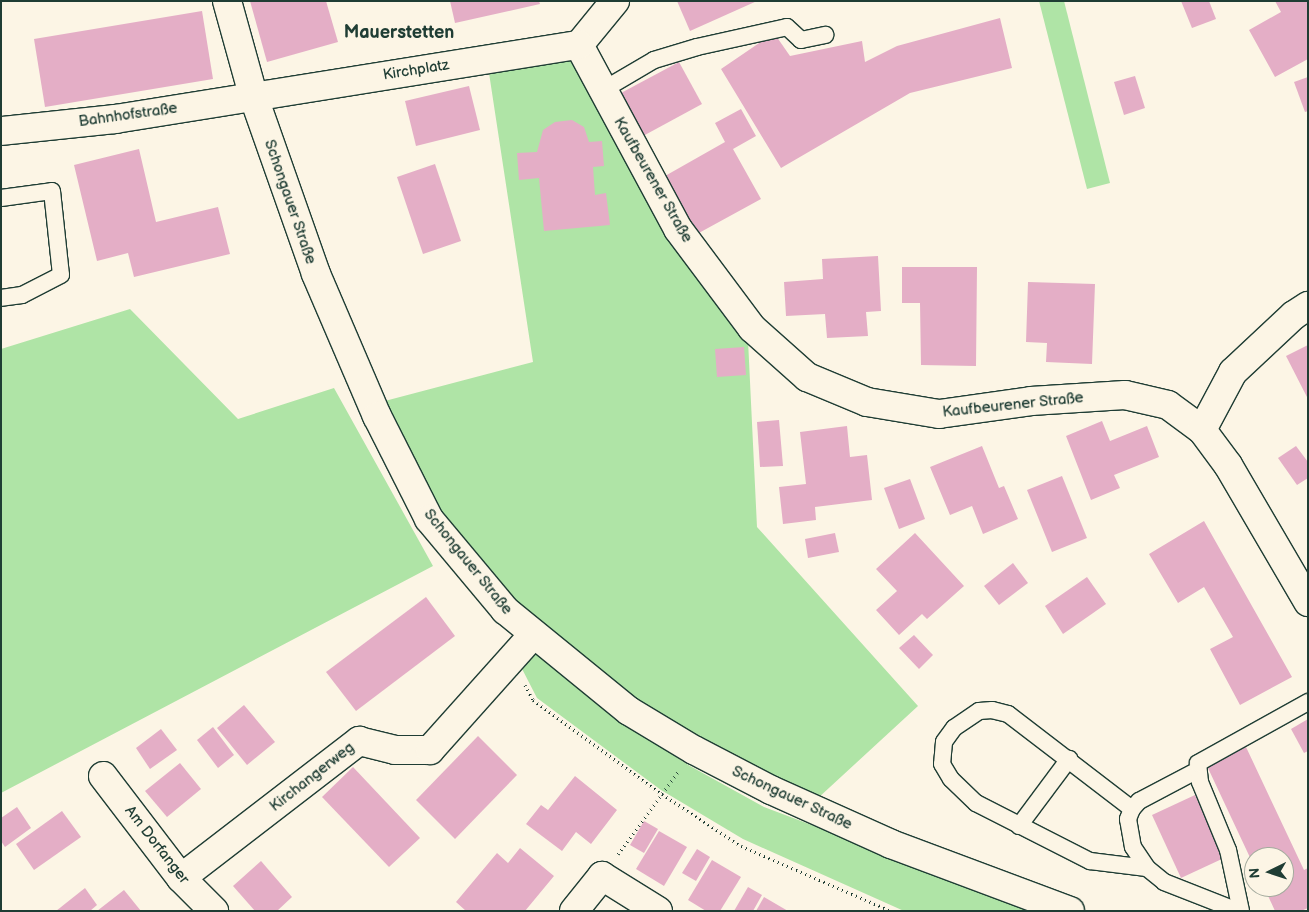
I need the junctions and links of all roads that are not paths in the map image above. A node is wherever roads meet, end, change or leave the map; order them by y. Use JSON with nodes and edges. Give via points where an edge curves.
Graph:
{"nodes":[{"id":1,"x":226,"y":1,"type":"edge"},
{"id":2,"x":615,"y":1,"type":"edge"},
{"id":3,"x":825,"y":36,"type":"dead end"},
{"id":4,"x":579,"y":45,"type":"junction"},
{"id":5,"x":603,"y":90,"type":"junction"},
{"id":6,"x":253,"y":95,"type":"junction"},
{"id":7,"x":1,"y":131,"type":"edge"},
{"id":8,"x":1,"y":198,"type":"edge"},
{"id":9,"x":1,"y":298,"type":"edge"},
{"id":10,"x":1308,"y":306,"type":"edge"},
{"id":11,"x":1202,"y":430,"type":"junction"},
{"id":12,"x":1308,"y":602,"type":"edge"},
{"id":13,"x":532,"y":636,"type":"junction"},
{"id":14,"x":1308,"y":702,"type":"edge"},
{"id":15,"x":1069,"y":759,"type":"junction"},
{"id":16,"x":1196,"y":771,"type":"junction"},
{"id":17,"x":102,"y":776,"type":"dead end"},
{"id":18,"x":1132,"y":808,"type":"junction"},
{"id":19,"x":1019,"y":826,"type":"junction"},
{"id":20,"x":1147,"y":868,"type":"junction"},
{"id":21,"x":181,"y":878,"type":"junction"},
{"id":22,"x":214,"y":911,"type":"edge"},
{"id":23,"x":574,"y":911,"type":"edge"},
{"id":24,"x":658,"y":911,"type":"edge"},
{"id":25,"x":1070,"y":911,"type":"edge"},
{"id":26,"x":1239,"y":911,"type":"edge"}],
"edges":[{"from":1,"to":6,"type":"street","name":"Schongauer Straße"},
{"from":2,"to":4,"type":"street"},
{"from":3,"to":5,"type":"lane","via":[[802,40],[787,27],[697,47],[654,60]]},
{"from":4,"to":5,"type":"street","name":"Kaufbeurener Straße"},
{"from":4,"to":6,"type":"street","name":"Kirchplatz"},
{"from":5,"to":11,"type":"street","name":"Kaufbeurener Straße","via":[[678,229],[752,328],[807,377],[867,402],[940,414],[1031,401],[1125,395],[1168,405]]},
{"from":6,"to":7,"type":"street","name":"Bahnhofstraße","via":[[115,119]]},
{"from":6,"to":13,"type":"street","name":"Schongauer Straße","via":[[316,274],[377,416],[429,519],[504,610]]},
{"from":8,"to":9,"type":"lane","via":[[52,190],[61,276],[22,295]]},
{"from":10,"to":11,"type":"street","via":[[1233,372]]},
{"from":11,"to":12,"type":"street","name":"Kaufbeurener Straße","via":[[1228,465]]},
{"from":13,"to":21,"type":"street","name":"Kirchangerweg","via":[[430,750],[395,750],[359,741]]},
{"from":13,"to":25,"type":"street","name":"Schongauer Straße","via":[[630,712],[771,790],[891,844]]},
{"from":14,"to":16,"type":"lane","via":[[1201,759]]},
{"from":15,"to":18,"type":"lane"},
{"from":15,"to":19,"type":"lane"},
{"from":15,"to":19,"type":"lane","via":[[1024,723],[992,710],[979,711],[966,719],[944,742],[942,764],[956,785],[976,803]]},
{"from":16,"to":18,"type":"lane"},
{"from":16,"to":26,"type":"lane","via":[[1228,850]]},
{"from":17,"to":21,"type":"street","name":"Am Dorfanger"},
{"from":18,"to":20,"type":"lane","via":[[1129,833],[1133,847]]},
{"from":19,"to":20,"type":"lane","via":[[1090,861]]},
{"from":20,"to":26,"type":"lane","via":[[1176,888]]},
{"from":21,"to":22,"type":"street","name":"Am Dorfanger"},
{"from":23,"to":24,"type":"street","via":[[602,876]]}]}
